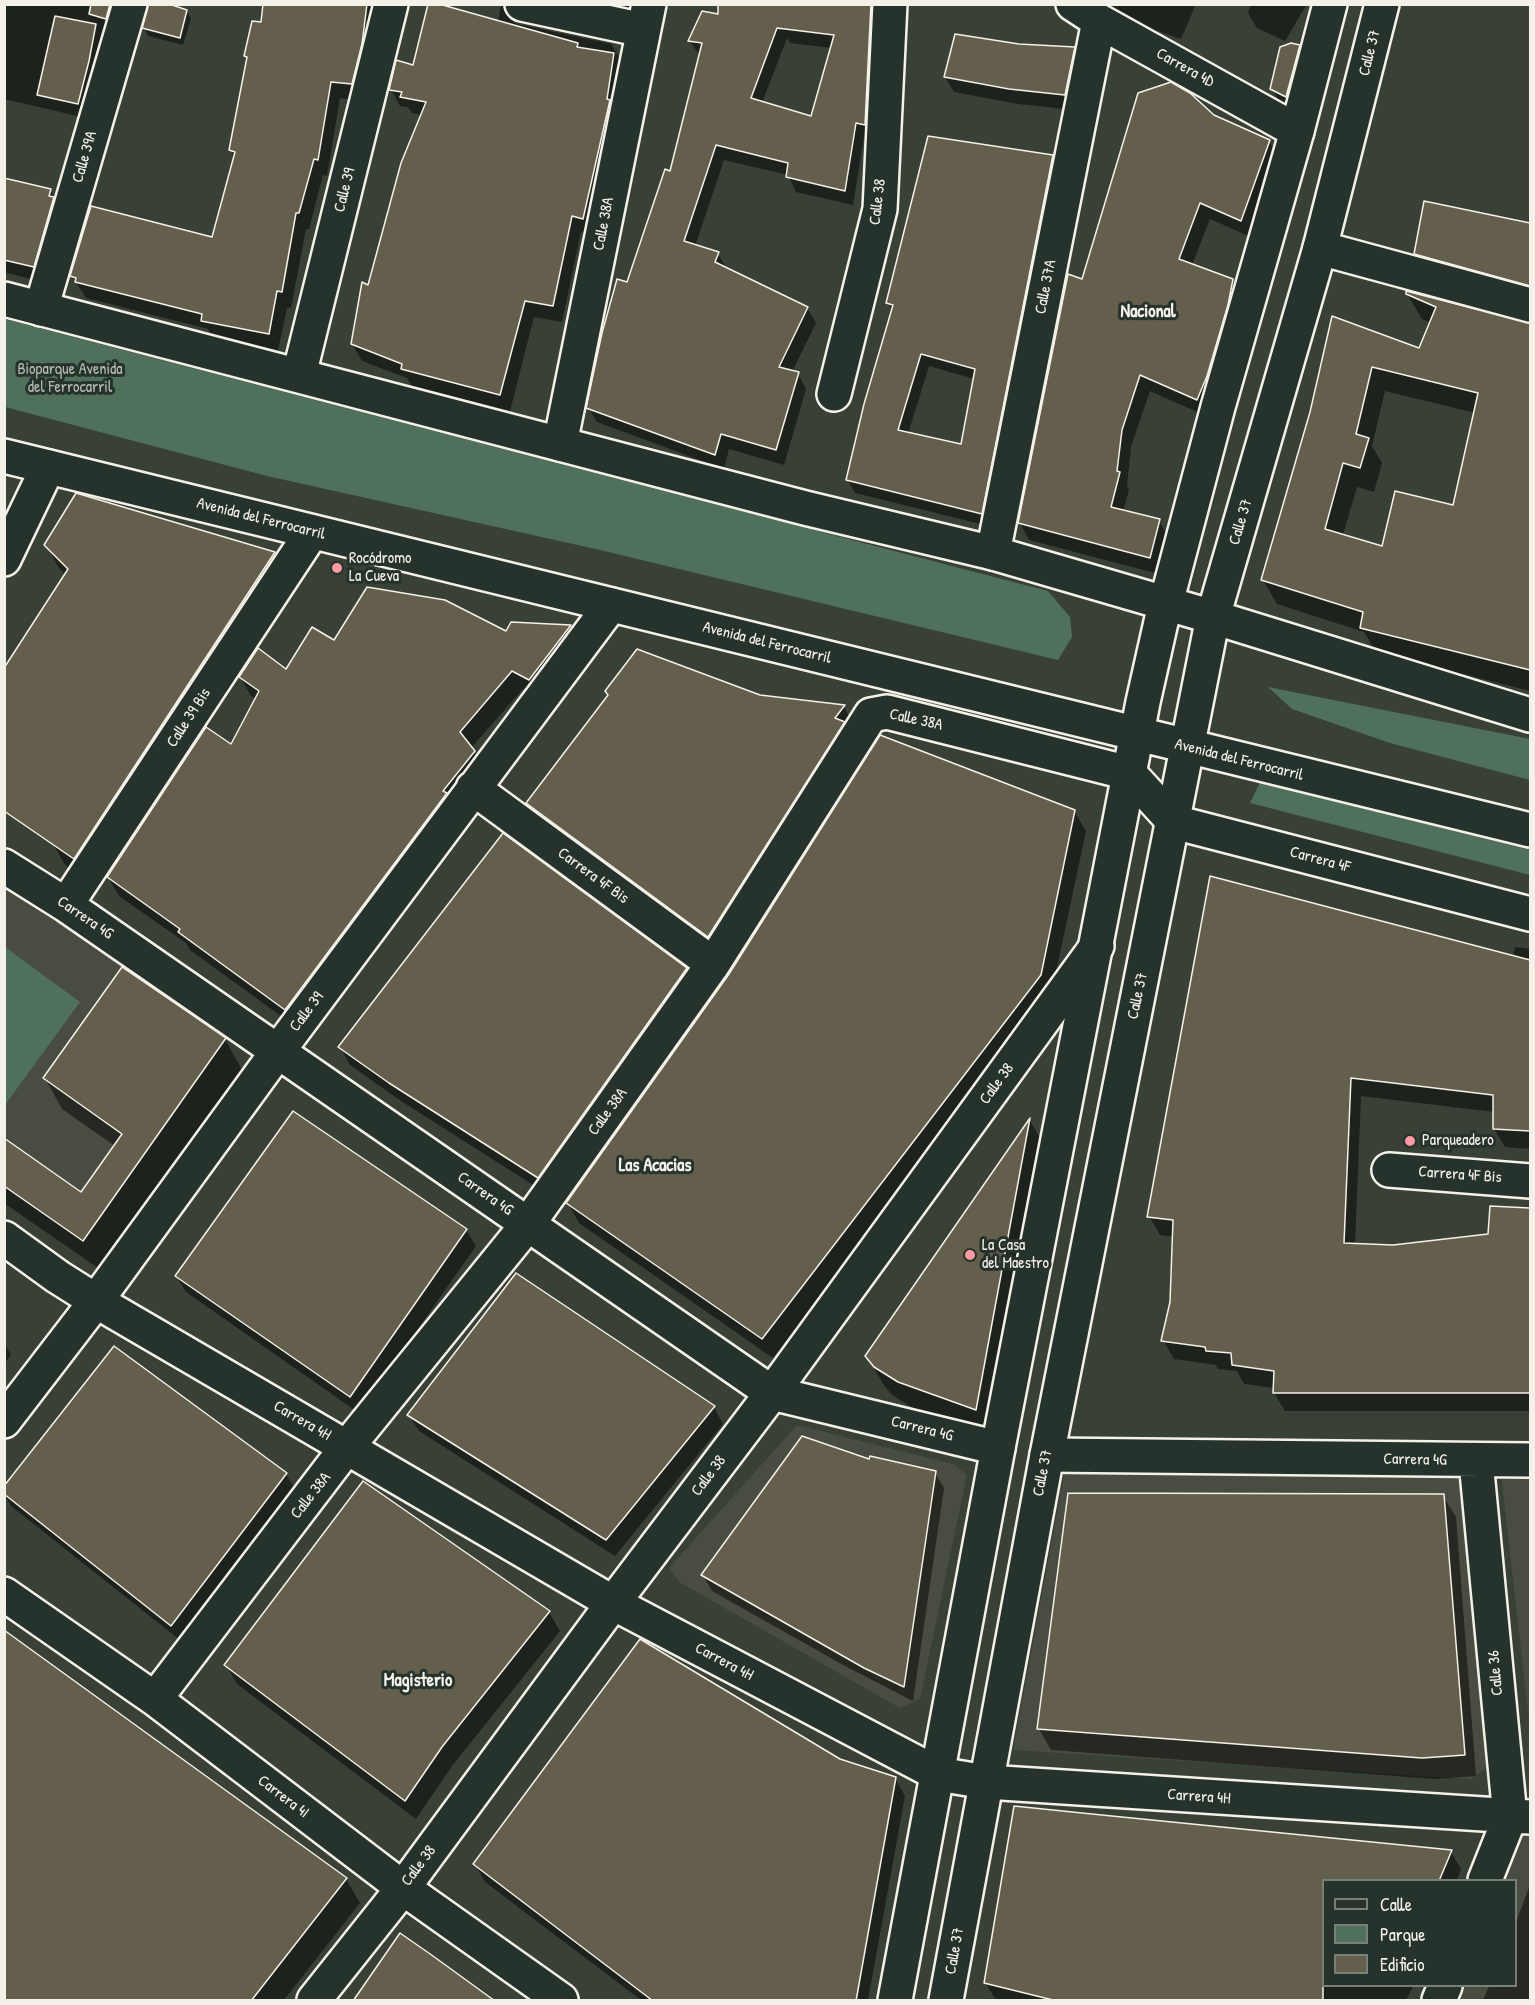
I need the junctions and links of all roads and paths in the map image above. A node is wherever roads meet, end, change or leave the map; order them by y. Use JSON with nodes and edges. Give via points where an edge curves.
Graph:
{"nodes":[{"id":1,"x":130,"y":4,"type":"edge"},
{"id":2,"x":392,"y":4,"type":"edge"},
{"id":3,"x":522,"y":4,"type":"edge"},
{"id":4,"x":890,"y":4,"type":"edge"},
{"id":5,"x":1330,"y":4,"type":"edge"},
{"id":6,"x":1382,"y":4,"type":"edge"},
{"id":7,"x":1086,"y":13,"type":"edge"},
{"id":8,"x":646,"y":17,"type":"edge"},
{"id":9,"x":1298,"y":130,"type":"junction"},
{"id":10,"x":1320,"y":248,"type":"junction"},
{"id":11,"x":4,"y":299,"type":"edge"},
{"id":12,"x":1530,"y":305,"type":"edge"},
{"id":13,"x":41,"y":309,"type":"junction"},
{"id":14,"x":299,"y":375,"type":"junction"},
{"id":15,"x":834,"y":394,"type":"dead end"},
{"id":16,"x":560,"y":444,"type":"junction"},
{"id":17,"x":4,"y":456,"type":"edge"},
{"id":18,"x":48,"y":467,"type":"junction"},
{"id":19,"x":312,"y":532,"type":"junction"},
{"id":20,"x":993,"y":553,"type":"junction"},
{"id":21,"x":4,"y":559,"type":"edge"},
{"id":22,"x":1166,"y":603,"type":"junction"},
{"id":23,"x":611,"y":605,"type":"junction"},
{"id":24,"x":1214,"y":617,"type":"junction"},
{"id":25,"x":1530,"y":715,"type":"edge"},
{"id":26,"x":1137,"y":735,"type":"junction"},
{"id":27,"x":1187,"y":747,"type":"junction"},
{"id":28,"x":1129,"y":773,"type":"junction"},
{"id":29,"x":473,"y":788,"type":"junction"},
{"id":30,"x":1174,"y":822,"type":"junction"},
{"id":31,"x":1530,"y":830,"type":"edge"},
{"id":32,"x":4,"y":866,"type":"edge"},
{"id":33,"x":66,"y":905,"type":"junction"},
{"id":34,"x":1530,"y":914,"type":"edge"},
{"id":35,"x":1097,"y":946,"type":"junction"},
{"id":36,"x":713,"y":964,"type":"junction"},
{"id":37,"x":278,"y":1051,"type":"junction"},
{"id":38,"x":1058,"y":1145,"type":"junction"},
{"id":39,"x":1106,"y":1155,"type":"junction"},
{"id":40,"x":1389,"y":1170,"type":"dead end"},
{"id":41,"x":1530,"y":1181,"type":"edge"},
{"id":42,"x":528,"y":1224,"type":"junction"},
{"id":43,"x":4,"y":1238,"type":"edge"},
{"id":44,"x":96,"y":1301,"type":"junction"},
{"id":45,"x":772,"y":1393,"type":"junction"},
{"id":46,"x":4,"y":1421,"type":"edge"},
{"id":47,"x":347,"y":1448,"type":"junction"},
{"id":48,"x":998,"y":1448,"type":"junction"},
{"id":49,"x":1047,"y":1455,"type":"junction"},
{"id":50,"x":1530,"y":1460,"type":"edge"},
{"id":51,"x":1476,"y":1461,"type":"junction"},
{"id":52,"x":4,"y":1594,"type":"edge"},
{"id":53,"x":613,"y":1603,"type":"junction"},
{"id":54,"x":155,"y":1699,"type":"junction"},
{"id":55,"x":938,"y":1774,"type":"junction"},
{"id":56,"x":986,"y":1782,"type":"junction"},
{"id":57,"x":1520,"y":1817,"type":"edge"},
{"id":58,"x":1486,"y":1879,"type":"edge"},
{"id":59,"x":403,"y":1888,"type":"junction"},
{"id":60,"x":1445,"y":1987,"type":"edge"},
{"id":61,"x":314,"y":2001,"type":"edge"},
{"id":62,"x":561,"y":2001,"type":"edge"},
{"id":63,"x":895,"y":2001,"type":"edge"},
{"id":64,"x":946,"y":2001,"type":"edge"},
{"id":65,"x":1439,"y":2001,"type":"edge"}],
"edges":[{"from":1,"to":13,"type":"street","name":"Calle 39A"},
{"from":2,"to":14,"type":"street","name":"Calle 39"},
{"from":3,"to":8,"type":"street"},
{"from":4,"to":15,"type":"street","name":"Calle 38","via":[[880,209]]},
{"from":5,"to":9,"type":"street"},
{"from":6,"to":10,"type":"street","name":"Calle 37"},
{"from":7,"to":9,"type":"street","name":"Carrera 4D"},
{"from":7,"to":20,"type":"street","name":"Calle 37A"},
{"from":8,"to":16,"type":"street","name":"Calle 38A"},
{"from":9,"to":22,"type":"street"},
{"from":10,"to":12,"type":"street"},
{"from":10,"to":24,"type":"street","name":"Calle 37"},
{"from":11,"to":13,"type":"street"},
{"from":13,"to":14,"type":"street"},
{"from":14,"to":16,"type":"street"},
{"from":16,"to":20,"type":"street"},
{"from":17,"to":18,"type":"street","name":"Avenida del Ferrocarril"},
{"from":18,"to":19,"type":"street","name":"Avenida del Ferrocarril"},
{"from":18,"to":21,"type":"street"},
{"from":19,"to":23,"type":"street","name":"Avenida del Ferrocarril"},
{"from":19,"to":33,"type":"street","name":"Calle 39 Bis"},
{"from":20,"to":22,"type":"street"},
{"from":22,"to":24,"type":"street"},
{"from":22,"to":26,"type":"street"},
{"from":23,"to":26,"type":"street","name":"Avenida del Ferrocarril"},
{"from":23,"to":29,"type":"street","name":"Calle 39"},
{"from":24,"to":25,"type":"street"},
{"from":24,"to":27,"type":"street","name":"Calle 37"},
{"from":26,"to":27,"type":"street","name":"Avenida del Ferrocarril"},
{"from":26,"to":28,"type":"street"},
{"from":26,"to":30,"type":"street"},
{"from":27,"to":30,"type":"street","name":"Calle 37"},
{"from":27,"to":31,"type":"street","name":"Avenida del Ferrocarril"},
{"from":28,"to":30,"type":"street"},
{"from":28,"to":35,"type":"street"},
{"from":28,"to":36,"type":"street","name":"Calle 38A","via":[[887,712],[872,715]]},
{"from":29,"to":36,"type":"street","name":"Carrera 4F Bis"},
{"from":29,"to":37,"type":"street","name":"Calle 39"},
{"from":30,"to":34,"type":"street","name":"Carrera 4F"},
{"from":30,"to":39,"type":"street","name":"Calle 37"},
{"from":32,"to":33,"type":"street","name":"Carrera 4G"},
{"from":33,"to":37,"type":"street","name":"Carrera 4G"},
{"from":35,"to":38,"type":"street"},
{"from":35,"to":45,"type":"street","name":"Calle 38"},
{"from":36,"to":42,"type":"street","name":"Calle 38A"},
{"from":37,"to":42,"type":"street","name":"Carrera 4G"},
{"from":37,"to":44,"type":"street","name":"Calle 39"},
{"from":38,"to":39,"type":"street"},
{"from":38,"to":48,"type":"street"},
{"from":39,"to":49,"type":"street","name":"Calle 37"},
{"from":40,"to":41,"type":"street","name":"Carrera 4F Bis"},
{"from":42,"to":45,"type":"street","name":"Carrera 4G"},
{"from":42,"to":47,"type":"street","name":"Calle 38A"},
{"from":43,"to":44,"type":"street","name":"Carrera 4H"},
{"from":44,"to":46,"type":"street","name":"Calle 39"},
{"from":44,"to":47,"type":"street","name":"Carrera 4H"},
{"from":45,"to":48,"type":"street","name":"Carrera 4G"},
{"from":45,"to":53,"type":"street","name":"Calle 38"},
{"from":47,"to":53,"type":"street","name":"Carrera 4H"},
{"from":47,"to":54,"type":"street","name":"Calle 38A"},
{"from":48,"to":55,"type":"street"},
{"from":49,"to":51,"type":"street","name":"Carrera 4G"},
{"from":49,"to":56,"type":"street","name":"Calle 37"},
{"from":50,"to":51,"type":"street","name":"Carrera 4G"},
{"from":51,"to":57,"type":"street","name":"Calle 36"},
{"from":52,"to":54,"type":"street","name":"Carrera 4I"},
{"from":53,"to":55,"type":"street","name":"Carrera 4H"},
{"from":53,"to":59,"type":"street","name":"Calle 38"},
{"from":54,"to":59,"type":"street","name":"Carrera 4I"},
{"from":55,"to":56,"type":"street","name":"Carrera 4H"},
{"from":55,"to":63,"type":"street"},
{"from":56,"to":57,"type":"street","name":"Carrera 4H"},
{"from":56,"to":64,"type":"street","name":"Calle 37"},
{"from":57,"to":58,"type":"street","name":"Calle 36"},
{"from":59,"to":61,"type":"street","name":"Calle 38"},
{"from":59,"to":62,"type":"street","name":"Carrera 4I"},
{"from":60,"to":65,"type":"street"}]}
